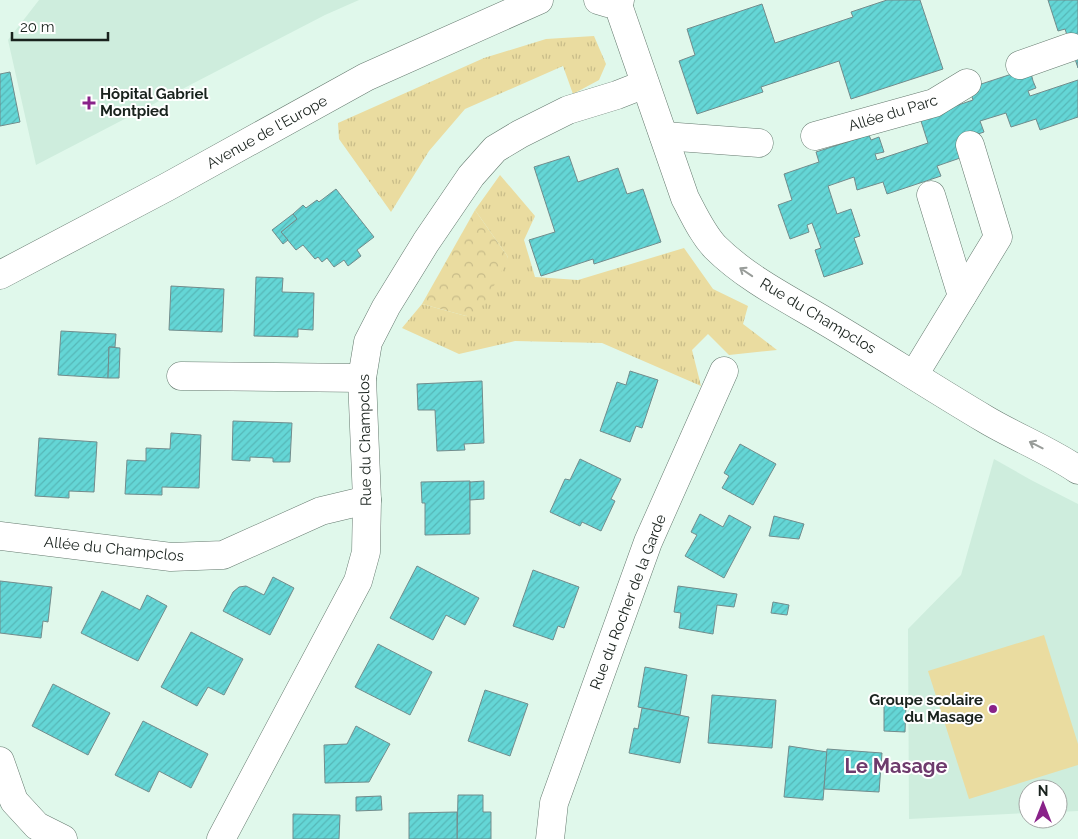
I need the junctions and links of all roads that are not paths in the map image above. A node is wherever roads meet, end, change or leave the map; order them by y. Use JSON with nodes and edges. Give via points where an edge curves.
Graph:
{"nodes":[{"id":1,"x":539,"y":0,"type":"edge"},
{"id":2,"x":612,"y":0,"type":"edge"},
{"id":3,"x":1071,"y":47,"type":"dead end"},
{"id":4,"x":1020,"y":65,"type":"dead end"},
{"id":5,"x":967,"y":83,"type":"dead end"},
{"id":6,"x":645,"y":84,"type":"junction"},
{"id":7,"x":664,"y":136,"type":"junction"},
{"id":8,"x":815,"y":136,"type":"dead end"},
{"id":9,"x":759,"y":143,"type":"dead end"},
{"id":10,"x":970,"y":145,"type":"dead end"},
{"id":11,"x":931,"y":195,"type":"dead end"},
{"id":12,"x":0,"y":275,"type":"edge"},
{"id":13,"x":962,"y":296,"type":"junction"},
{"id":14,"x":724,"y":371,"type":"dead end"},
{"id":15,"x":914,"y":375,"type":"junction"},
{"id":16,"x":181,"y":376,"type":"dead end"},
{"id":17,"x":362,"y":378,"type":"junction"},
{"id":18,"x":1078,"y":470,"type":"edge"},
{"id":19,"x":367,"y":500,"type":"junction"},
{"id":20,"x":0,"y":536,"type":"edge"},
{"id":21,"x":0,"y":761,"type":"edge"},
{"id":22,"x":63,"y":839,"type":"edge"},
{"id":23,"x":221,"y":839,"type":"edge"},
{"id":24,"x":550,"y":839,"type":"edge"}],
"edges":[{"from":1,"to":12,"type":"street","name":"Avenue de l'Europe","via":[[366,77]]},
{"from":2,"to":6,"type":"street","name":"Rue du Champclos"},
{"from":3,"to":4,"type":"street"},
{"from":5,"to":8,"type":"street","name":"Allée du Parc","via":[[934,104]]},
{"from":6,"to":7,"type":"street","name":"Rue du Champclos"},
{"from":6,"to":17,"type":"street","name":"Rue du Champclos","via":[[568,110],[495,148],[471,176],[386,307],[368,342]]},
{"from":7,"to":9,"type":"street"},
{"from":15,"to":7,"type":"street","name":"Rue du Champclos","one_way":true,"via":[[776,292],[737,266],[715,246],[685,198]]},
{"from":10,"to":13,"type":"street","via":[[998,236]]},
{"from":11,"to":13,"type":"street"},
{"from":13,"to":15,"type":"street"},
{"from":14,"to":24,"type":"street","name":"Rue du Rocher de la Garde","via":[[648,542],[554,803]]},
{"from":18,"to":15,"type":"street","name":"Rue du Champclos","one_way":true,"via":[[986,420]]},
{"from":16,"to":17,"type":"street"},
{"from":17,"to":19,"type":"street","name":"Rue du Champclos"},
{"from":19,"to":20,"type":"street","name":"Allée du Champclos","via":[[321,511],[223,555],[171,557]]},
{"from":19,"to":23,"type":"street","name":"Rue du Champclos","via":[[366,552],[358,581]]},
{"from":21,"to":22,"type":"street","via":[[14,801],[37,826]]}]}
